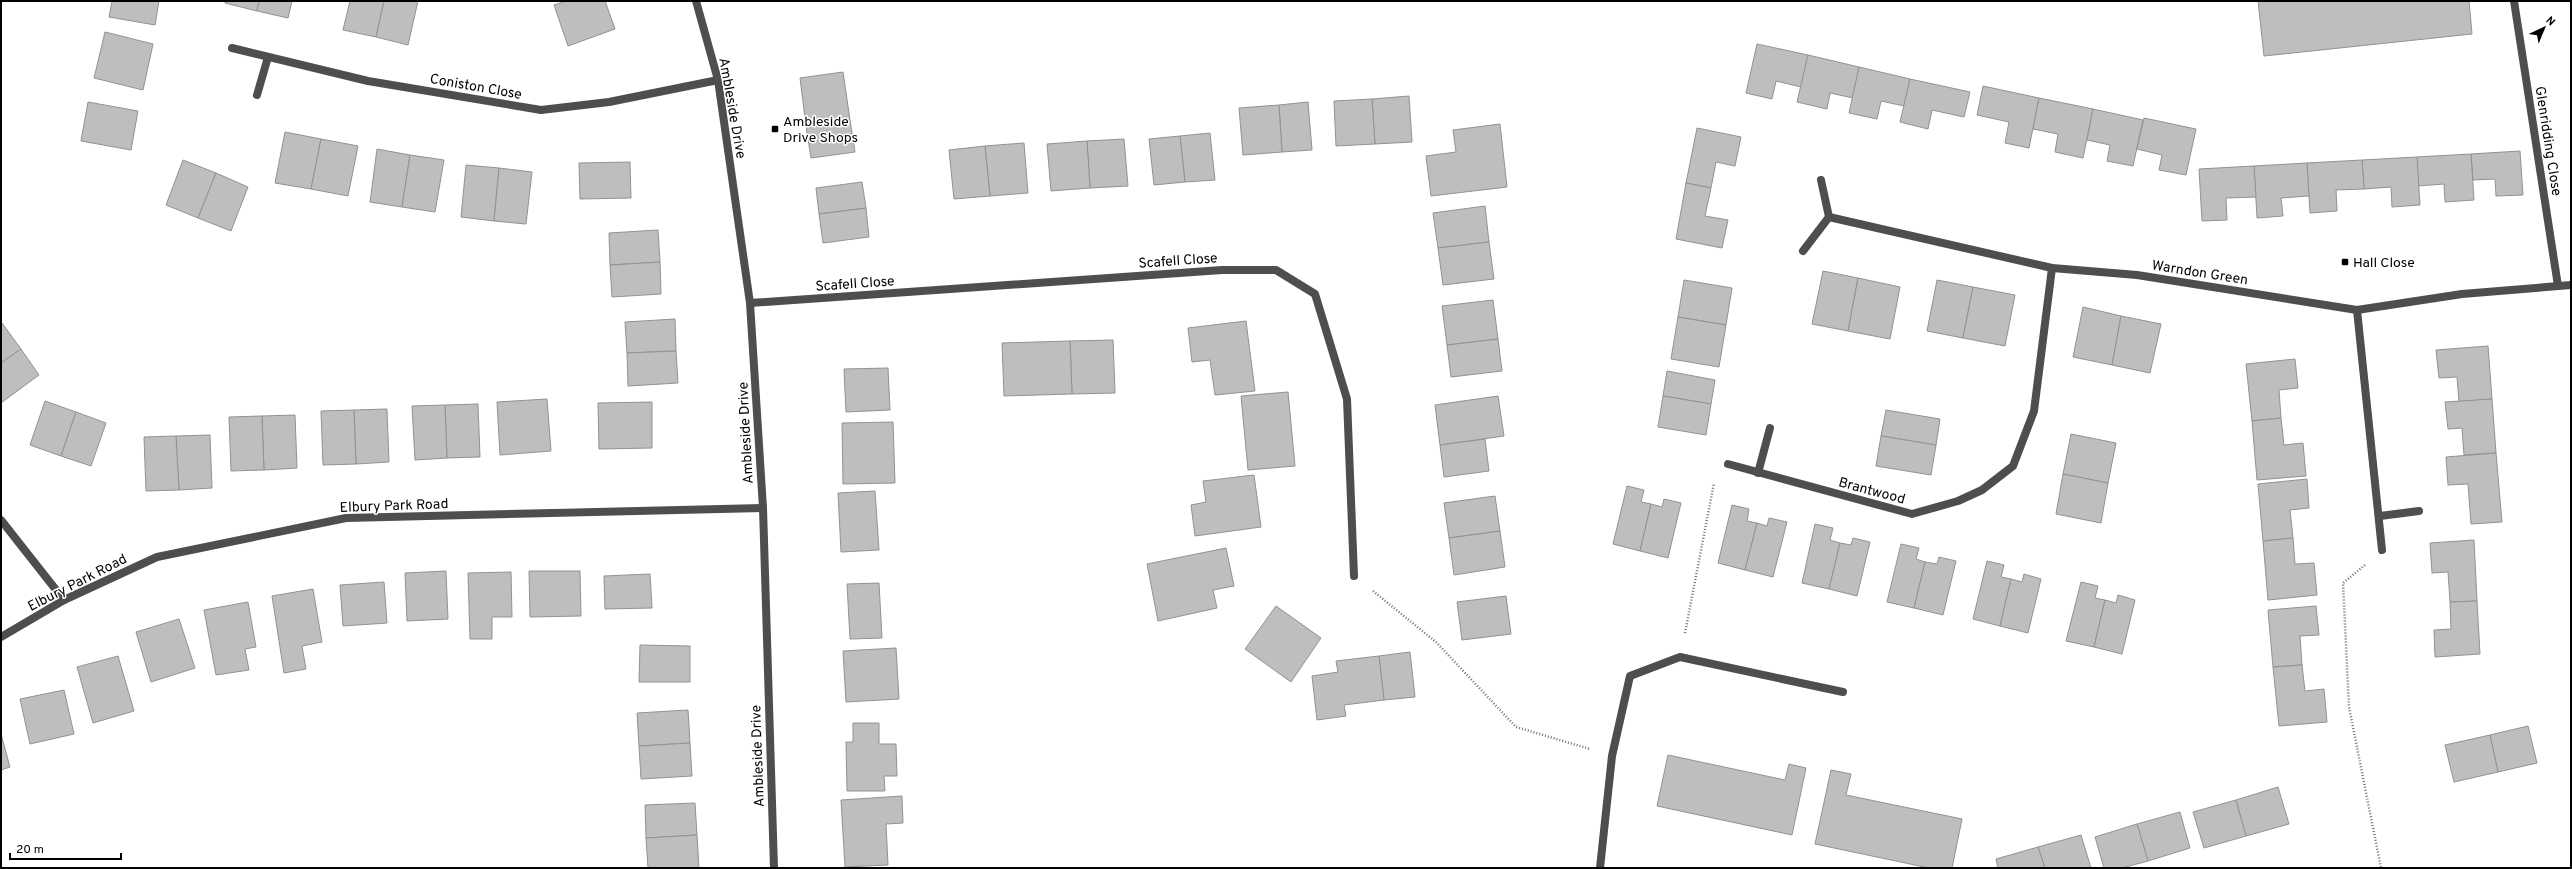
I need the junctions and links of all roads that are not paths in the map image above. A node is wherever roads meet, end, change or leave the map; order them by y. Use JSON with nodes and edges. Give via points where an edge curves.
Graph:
{"nodes":[{"id":1,"x":696,"y":1,"type":"edge"},
{"id":2,"x":2514,"y":1,"type":"edge"},
{"id":3,"x":232,"y":48,"type":"dead end"},
{"id":4,"x":268,"y":57,"type":"junction"},
{"id":5,"x":718,"y":80,"type":"junction"},
{"id":6,"x":257,"y":95,"type":"dead end"},
{"id":7,"x":1821,"y":180,"type":"dead end"},
{"id":8,"x":1829,"y":217,"type":"junction"},
{"id":9,"x":1803,"y":251,"type":"dead end"},
{"id":10,"x":2052,"y":268,"type":"junction"},
{"id":11,"x":2571,"y":285,"type":"edge"},
{"id":12,"x":2558,"y":286,"type":"junction"},
{"id":13,"x":750,"y":303,"type":"junction"},
{"id":14,"x":2357,"y":310,"type":"junction"},
{"id":15,"x":1770,"y":428,"type":"dead end"},
{"id":16,"x":1728,"y":464,"type":"road end"},
{"id":17,"x":1758,"y":473,"type":"junction"},
{"id":18,"x":762,"y":508,"type":"junction"},
{"id":19,"x":2420,"y":511,"type":"dead end"},
{"id":20,"x":2380,"y":516,"type":"junction"},
{"id":21,"x":1,"y":520,"type":"edge"},
{"id":22,"x":2382,"y":550,"type":"road end"},
{"id":23,"x":1354,"y":576,"type":"road end"},
{"id":24,"x":64,"y":600,"type":"junction"},
{"id":25,"x":1,"y":637,"type":"edge"},
{"id":26,"x":1843,"y":692,"type":"dead end"},
{"id":27,"x":774,"y":868,"type":"edge"},
{"id":28,"x":1600,"y":868,"type":"edge"}],
"edges":[{"from":1,"to":5,"type":"street","name":"Ambleside Drive"},
{"from":2,"to":12,"type":"street","name":"Glenridding Close"},
{"from":3,"to":4,"type":"street","name":"Coniston Close"},
{"from":4,"to":5,"type":"street","name":"Coniston Close","via":[[368,81],[541,110],[609,102]]},
{"from":4,"to":6,"type":"street"},
{"from":5,"to":13,"type":"street","name":"Ambleside Drive"},
{"from":7,"to":8,"type":"street"},
{"from":8,"to":9,"type":"street"},
{"from":8,"to":10,"type":"street","name":"Warndon Green"},
{"from":10,"to":14,"type":"street","name":"Warndon Green","via":[[2137,275]]},
{"from":10,"to":17,"type":"street","name":"Brantwood","via":[[2034,411],[2013,466],[1982,490],[1958,501],[1912,514]]},
{"from":11,"to":12,"type":"street","name":"Warndon Green"},
{"from":12,"to":14,"type":"street","name":"Warndon Green","via":[[2462,294]]},
{"from":13,"to":18,"type":"street","name":"Ambleside Drive"},
{"from":13,"to":23,"type":"street","name":"Scafell Close","via":[[1222,270],[1276,270],[1315,294],[1347,399]]},
{"from":14,"to":20,"type":"street"},
{"from":15,"to":17,"type":"street"},
{"from":16,"to":17,"type":"street","name":"Brantwood"},
{"from":18,"to":24,"type":"street","name":"Elbury Park Road","via":[[346,518],[158,557]]},
{"from":18,"to":27,"type":"street","name":"Ambleside Drive"},
{"from":19,"to":20,"type":"street"},
{"from":20,"to":22,"type":"street"},
{"from":21,"to":24,"type":"street"},
{"from":24,"to":25,"type":"street","name":"Elbury Park Road"},
{"from":26,"to":28,"type":"street","via":[[1680,657],[1630,676],[1612,756]]}]}
